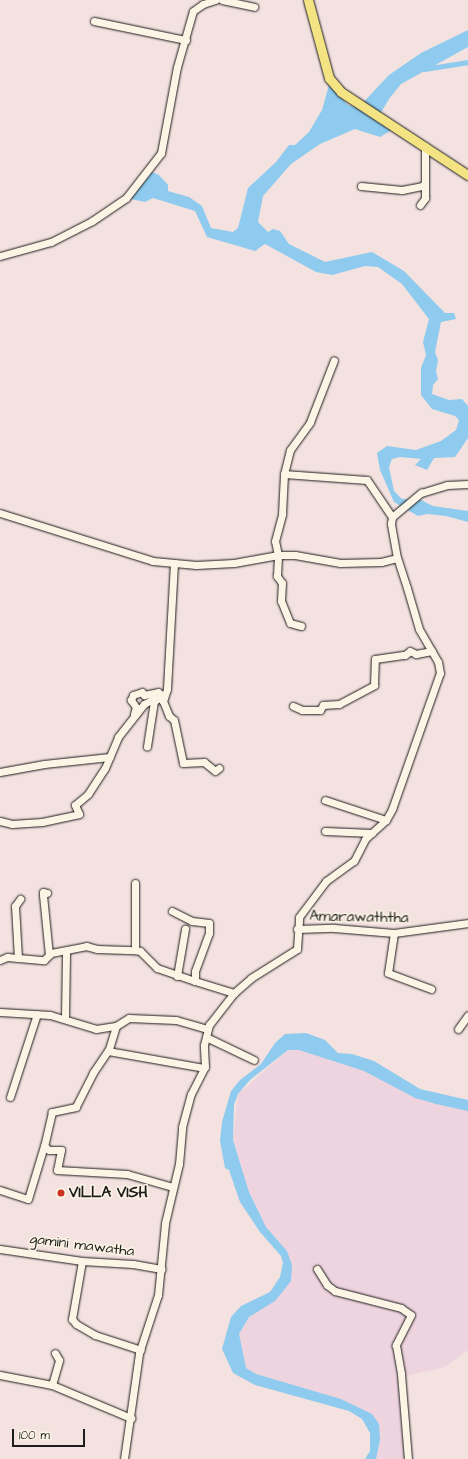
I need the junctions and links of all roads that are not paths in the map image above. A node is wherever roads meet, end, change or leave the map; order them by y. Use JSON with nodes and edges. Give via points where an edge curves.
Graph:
{"nodes":[{"id":1,"x":215,"y":0,"type":"edge"},
{"id":2,"x":222,"y":0,"type":"edge"},
{"id":3,"x":308,"y":0,"type":"edge"},
{"id":4,"x":254,"y":7,"type":"dead end"},
{"id":5,"x":94,"y":21,"type":"dead end"},
{"id":6,"x":186,"y":40,"type":"junction"},
{"id":7,"x":425,"y":146,"type":"junction"},
{"id":8,"x":468,"y":175,"type":"edge"},
{"id":9,"x":425,"y":183,"type":"junction"},
{"id":10,"x":361,"y":186,"type":"dead end"},
{"id":11,"x":420,"y":204,"type":"dead end"},
{"id":12,"x":0,"y":256,"type":"edge"},
{"id":13,"x":334,"y":360,"type":"dead end"},
{"id":14,"x":284,"y":474,"type":"junction"},
{"id":15,"x":468,"y":484,"type":"edge"},
{"id":16,"x":0,"y":513,"type":"edge"},
{"id":17,"x":392,"y":517,"type":"junction"},
{"id":18,"x":278,"y":555,"type":"junction"},
{"id":19,"x":397,"y":558,"type":"junction"},
{"id":20,"x":174,"y":563,"type":"junction"},
{"id":21,"x":301,"y":626,"type":"dead end"},
{"id":22,"x":432,"y":651,"type":"junction"},
{"id":23,"x":160,"y":697,"type":"junction"},
{"id":24,"x":293,"y":706,"type":"dead end"},
{"id":25,"x":132,"y":720,"type":"junction"},
{"id":26,"x":147,"y":746,"type":"dead end"},
{"id":27,"x":110,"y":757,"type":"junction"},
{"id":28,"x":219,"y":768,"type":"dead end"},
{"id":29,"x":0,"y":772,"type":"edge"},
{"id":30,"x":325,"y":800,"type":"dead end"},
{"id":31,"x":386,"y":820,"type":"junction"},
{"id":32,"x":0,"y":821,"type":"edge"},
{"id":33,"x":325,"y":831,"type":"dead end"},
{"id":34,"x":372,"y":833,"type":"junction"},
{"id":35,"x":135,"y":883,"type":"dead end"},
{"id":36,"x":47,"y":893,"type":"dead end"},
{"id":37,"x":20,"y":899,"type":"dead end"},
{"id":38,"x":172,"y":911,"type":"dead end"},
{"id":39,"x":468,"y":923,"type":"edge"},
{"id":40,"x":185,"y":929,"type":"dead end"},
{"id":41,"x":297,"y":929,"type":"junction"},
{"id":42,"x":394,"y":933,"type":"junction"},
{"id":43,"x":135,"y":950,"type":"junction"},
{"id":44,"x":66,"y":951,"type":"junction"},
{"id":45,"x":49,"y":955,"type":"junction"},
{"id":46,"x":18,"y":958,"type":"junction"},
{"id":47,"x":0,"y":960,"type":"edge"},
{"id":48,"x":177,"y":976,"type":"junction"},
{"id":49,"x":195,"y":981,"type":"junction"},
{"id":50,"x":431,"y":989,"type":"dead end"},
{"id":51,"x":234,"y":993,"type":"junction"},
{"id":52,"x":0,"y":1012,"type":"edge"},
{"id":53,"x":38,"y":1014,"type":"junction"},
{"id":54,"x":468,"y":1015,"type":"edge"},
{"id":55,"x":65,"y":1018,"type":"junction"},
{"id":56,"x":116,"y":1026,"type":"junction"},
{"id":57,"x":208,"y":1029,"type":"junction"},
{"id":58,"x":458,"y":1029,"type":"dead end"},
{"id":59,"x":206,"y":1037,"type":"junction"},
{"id":60,"x":108,"y":1051,"type":"junction"},
{"id":61,"x":254,"y":1060,"type":"dead end"},
{"id":62,"x":204,"y":1068,"type":"junction"},
{"id":63,"x":10,"y":1097,"type":"dead end"},
{"id":64,"x":44,"y":1146,"type":"junction"},
{"id":65,"x":173,"y":1187,"type":"junction"},
{"id":66,"x":0,"y":1190,"type":"edge"},
{"id":67,"x":0,"y":1248,"type":"edge"},
{"id":68,"x":82,"y":1262,"type":"junction"},
{"id":69,"x":162,"y":1269,"type":"junction"},
{"id":70,"x":317,"y":1269,"type":"dead end"},
{"id":71,"x":141,"y":1350,"type":"junction"},
{"id":72,"x":55,"y":1352,"type":"dead end"},
{"id":73,"x":0,"y":1375,"type":"edge"},
{"id":74,"x":52,"y":1385,"type":"junction"},
{"id":75,"x":131,"y":1418,"type":"junction"},
{"id":76,"x":124,"y":1459,"type":"edge"},
{"id":77,"x":408,"y":1459,"type":"edge"}],
"edges":[{"from":1,"to":6,"type":"street","via":[[193,11]]},
{"from":2,"to":4,"type":"street"},
{"from":3,"to":7,"type":"main road","via":[[329,78],[341,92]]},
{"from":5,"to":6,"type":"street"},
{"from":6,"to":12,"type":"street","via":[[177,67],[160,153],[126,198],[92,221],[51,242]]},
{"from":7,"to":8,"type":"main road"},
{"from":7,"to":9,"type":"street"},
{"from":9,"to":10,"type":"street","via":[[402,190]]},
{"from":9,"to":11,"type":"street","via":[[425,198]]},
{"from":13,"to":14,"type":"street","via":[[310,422],[290,450]]},
{"from":14,"to":17,"type":"street","via":[[367,480]]},
{"from":14,"to":18,"type":"street","via":[[282,514],[275,541]]},
{"from":15,"to":17,"type":"street","via":[[447,485],[421,493]]},
{"from":16,"to":20,"type":"street","via":[[153,561]]},
{"from":17,"to":19,"type":"street"},
{"from":18,"to":19,"type":"street","via":[[295,555],[340,563],[381,562]]},
{"from":18,"to":20,"type":"street","via":[[234,563]]},
{"from":18,"to":21,"type":"street","via":[[276,576],[282,583],[281,601],[290,623]]},
{"from":19,"to":22,"type":"street","via":[[419,629]]},
{"from":20,"to":23,"type":"street","via":[[167,689]]},
{"from":22,"to":24,"type":"street","via":[[416,654],[410,651],[405,655],[375,660],[374,685],[339,704],[324,705],[320,710],[302,710]]},
{"from":22,"to":31,"type":"street","via":[[440,673],[439,681]]},
{"from":23,"to":25,"type":"street","via":[[144,704]]},
{"from":23,"to":25,"type":"street","via":[[158,692],[133,695],[131,700],[137,710]]},
{"from":23,"to":26,"type":"street","via":[[152,709]]},
{"from":23,"to":28,"type":"street","via":[[168,716],[174,720],[183,763],[204,762],[215,771]]},
{"from":25,"to":27,"type":"street","via":[[118,737]]},
{"from":27,"to":29,"type":"street"},
{"from":27,"to":32,"type":"street","via":[[88,794],[75,805],[78,814],[42,822],[12,824]]},
{"from":30,"to":31,"type":"street"},
{"from":31,"to":34,"type":"street"},
{"from":33,"to":34,"type":"street"},
{"from":34,"to":41,"type":"street","via":[[354,860],[326,881],[299,917]]},
{"from":35,"to":43,"type":"street"},
{"from":36,"to":45,"type":"street","via":[[43,892]]},
{"from":37,"to":46,"type":"street","via":[[15,906]]},
{"from":38,"to":49,"type":"street","via":[[192,920],[210,923],[210,933],[195,971]]},
{"from":39,"to":42,"type":"street","name":"Amarawaththa"},
{"from":40,"to":48,"type":"street"},
{"from":41,"to":42,"type":"street","name":"Amarawaththa","via":[[334,928]]},
{"from":41,"to":51,"type":"street","via":[[297,948],[293,953],[257,974]]},
{"from":42,"to":50,"type":"street","via":[[388,973]]},
{"from":43,"to":44,"type":"street","via":[[97,949],[86,946]]},
{"from":43,"to":48,"type":"street","via":[[140,951],[157,968]]},
{"from":44,"to":45,"type":"street"},
{"from":44,"to":55,"type":"street"},
{"from":45,"to":46,"type":"street","via":[[44,960]]},
{"from":46,"to":47,"type":"street","via":[[7,957]]},
{"from":48,"to":49,"type":"street"},
{"from":49,"to":51,"type":"street"},
{"from":51,"to":57,"type":"street"},
{"from":52,"to":53,"type":"street"},
{"from":53,"to":55,"type":"street"},
{"from":53,"to":63,"type":"street"},
{"from":54,"to":58,"type":"street"},
{"from":55,"to":56,"type":"street","via":[[96,1029]]},
{"from":56,"to":57,"type":"street","via":[[129,1018],[136,1018],[176,1020]]},
{"from":56,"to":60,"type":"street"},
{"from":57,"to":59,"type":"street"},
{"from":59,"to":61,"type":"street"},
{"from":59,"to":62,"type":"street"},
{"from":60,"to":62,"type":"street"},
{"from":60,"to":64,"type":"street","via":[[93,1073],[76,1107],[52,1112]]},
{"from":62,"to":65,"type":"street","via":[[191,1094],[182,1127],[179,1164]]},
{"from":64,"to":65,"type":"street","via":[[48,1150],[61,1150],[57,1170],[127,1174]]},
{"from":64,"to":66,"type":"street","via":[[28,1199]]},
{"from":65,"to":69,"type":"street","via":[[165,1223]]},
{"from":67,"to":68,"type":"street","name":"gamini mawatha"},
{"from":68,"to":69,"type":"street","name":"gamini mawatha","via":[[133,1264]]},
{"from":68,"to":71,"type":"street","via":[[72,1318],[76,1324],[95,1336]]},
{"from":69,"to":71,"type":"street","via":[[158,1295]]},
{"from":70,"to":77,"type":"street","via":[[323,1281],[335,1291],[401,1308],[411,1315],[396,1345],[402,1374]]},
{"from":71,"to":75,"type":"street"},
{"from":72,"to":74,"type":"street","via":[[59,1360]]},
{"from":73,"to":74,"type":"street"},
{"from":74,"to":75,"type":"street"},
{"from":75,"to":76,"type":"street"}]}
